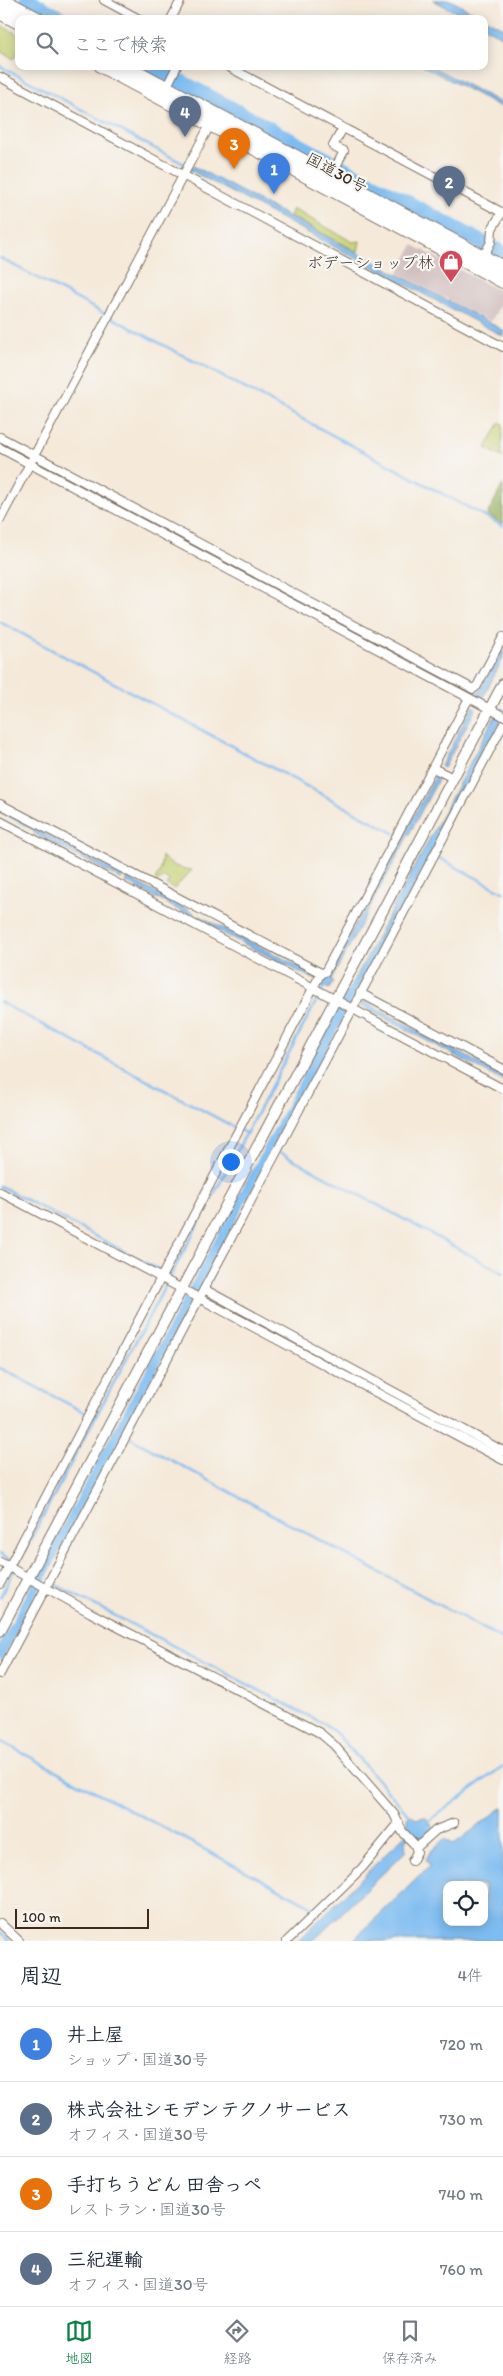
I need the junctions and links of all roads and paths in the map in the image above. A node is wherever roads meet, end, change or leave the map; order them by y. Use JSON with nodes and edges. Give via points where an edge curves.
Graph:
{"nodes":[{"id":1,"x":2,"y":0,"type":"edge"},
{"id":2,"x":104,"y":0,"type":"edge"},
{"id":3,"x":182,"y":0,"type":"edge"},
{"id":4,"x":0,"y":12,"type":"edge"},
{"id":5,"x":30,"y":15,"type":"edge"},
{"id":6,"x":132,"y":15,"type":"edge"},
{"id":7,"x":174,"y":15,"type":"edge"},
{"id":8,"x":15,"y":20,"type":"edge"},
{"id":9,"x":110,"y":70,"type":"edge"},
{"id":10,"x":134,"y":70,"type":"edge"},
{"id":11,"x":174,"y":70,"type":"edge"},
{"id":12,"x":234,"y":70,"type":"edge"},
{"id":13,"x":0,"y":77,"type":"edge"},
{"id":14,"x":167,"y":85,"type":"junction"},
{"id":15,"x":213,"y":119,"type":"junction"},
{"id":16,"x":343,"y":128,"type":"junction"},
{"id":17,"x":187,"y":169,"type":"junction"},
{"id":18,"x":332,"y":173,"type":"junction"},
{"id":19,"x":502,"y":212,"type":"edge"},
{"id":20,"x":485,"y":254,"type":"junction"},
{"id":21,"x":503,"y":268,"type":"edge"},
{"id":22,"x":503,"y":281,"type":"edge"},
{"id":23,"x":503,"y":347,"type":"edge"},
{"id":24,"x":0,"y":437,"type":"edge"},
{"id":25,"x":0,"y":448,"type":"edge"},
{"id":26,"x":32,"y":459,"type":"junction"},
{"id":27,"x":0,"y":520,"type":"edge"},
{"id":28,"x":503,"y":637,"type":"edge"},
{"id":29,"x":503,"y":684,"type":"edge"},
{"id":30,"x":472,"y":696,"type":"junction"},
{"id":31,"x":497,"y":712,"type":"edge"},
{"id":32,"x":503,"y":725,"type":"edge"},
{"id":33,"x":442,"y":772,"type":"junction"},
{"id":34,"x":0,"y":804,"type":"edge"},
{"id":35,"x":0,"y":821,"type":"edge"},
{"id":36,"x":319,"y":984,"type":"junction"},
{"id":37,"x":350,"y":1001,"type":"junction"},
{"id":38,"x":503,"y":1070,"type":"edge"},
{"id":39,"x":503,"y":1089,"type":"edge"},
{"id":40,"x":0,"y":1192,"type":"edge"},
{"id":41,"x":177,"y":1284,"type":"junction"},
{"id":42,"x":204,"y":1289,"type":"junction"},
{"id":43,"x":419,"y":1409,"type":"junction"},
{"id":44,"x":503,"y":1450,"type":"edge"},
{"id":45,"x":503,"y":1460,"type":"edge"},
{"id":46,"x":0,"y":1562,"type":"edge"},
{"id":47,"x":10,"y":1564,"type":"junction"},
{"id":48,"x":31,"y":1579,"type":"junction"},
{"id":49,"x":0,"y":1584,"type":"edge"},
{"id":50,"x":44,"y":1586,"type":"junction"},
{"id":51,"x":0,"y":1631,"type":"edge"},
{"id":52,"x":0,"y":1674,"type":"edge"},
{"id":53,"x":399,"y":1823,"type":"junction"},
{"id":54,"x":454,"y":1824,"type":"dead end"},
{"id":55,"x":416,"y":1848,"type":"junction"},
{"id":56,"x":412,"y":1861,"type":"dead end"},
{"id":57,"x":0,"y":1923,"type":"edge"},
{"id":58,"x":19,"y":1941,"type":"edge"},
{"id":59,"x":287,"y":1941,"type":"edge"}],
"edges":[{"from":1,"to":5,"type":"highway"},
{"from":2,"to":6,"type":"street"},
{"from":3,"to":7,"type":"street"},
{"from":4,"to":8,"type":"highway"},
{"from":9,"to":15,"type":"highway","name":"国道30号"},
{"from":10,"to":14,"type":"highway","name":"国道30号"},
{"from":11,"to":14,"type":"street"},
{"from":12,"to":16,"type":"street"},
{"from":13,"to":17,"type":"street"},
{"from":14,"to":15,"type":"highway","name":"国道30号"},
{"from":15,"to":17,"type":"street"},
{"from":15,"to":18,"type":"highway","name":"国道30号"},
{"from":15,"to":22,"type":"highway","name":"国道30号"},
{"from":16,"to":18,"type":"street","via":[[333,146],[344,151]]},
{"from":16,"to":19,"type":"street"},
{"from":17,"to":23,"type":"street"},
{"from":17,"to":26,"type":"street"},
{"from":18,"to":20,"type":"highway","name":"国道30号"},
{"from":19,"to":20,"type":"street","via":[[492,229],[491,242]]},
{"from":20,"to":21,"type":"highway","name":"国道30号"},
{"from":24,"to":26,"type":"street"},
{"from":25,"to":26,"type":"street"},
{"from":26,"to":27,"type":"street"},
{"from":26,"to":30,"type":"street"},
{"from":28,"to":30,"type":"street"},
{"from":29,"to":31,"type":"street"},
{"from":30,"to":31,"type":"street"},
{"from":30,"to":33,"type":"street"},
{"from":31,"to":33,"type":"street"},
{"from":32,"to":37,"type":"street"},
{"from":33,"to":36,"type":"street"},
{"from":33,"to":37,"type":"street"},
{"from":34,"to":36,"type":"street"},
{"from":35,"to":36,"type":"street"},
{"from":36,"to":37,"type":"street"},
{"from":36,"to":41,"type":"street","via":[[239,1130]]},
{"from":37,"to":38,"type":"street"},
{"from":37,"to":39,"type":"street"},
{"from":37,"to":41,"type":"street"},
{"from":37,"to":42,"type":"street"},
{"from":40,"to":41,"type":"street"},
{"from":41,"to":42,"type":"street"},
{"from":41,"to":43,"type":"street"},
{"from":41,"to":47,"type":"street","via":[[89,1415]]},
{"from":41,"to":48,"type":"street"},
{"from":41,"to":50,"type":"street"},
{"from":42,"to":43,"type":"street"},
{"from":43,"to":44,"type":"street"},
{"from":43,"to":45,"type":"street"},
{"from":46,"to":47,"type":"street"},
{"from":47,"to":48,"type":"street"},
{"from":47,"to":49,"type":"street"},
{"from":48,"to":50,"type":"street"},
{"from":48,"to":51,"type":"street"},
{"from":50,"to":52,"type":"street"},
{"from":50,"to":53,"type":"street","via":[[320,1733],[334,1745]]},
{"from":53,"to":55,"type":"street"},
{"from":53,"to":59,"type":"street","via":[[362,1868]]},
{"from":54,"to":55,"type":"street","via":[[436,1830]]},
{"from":55,"to":56,"type":"street"},
{"from":57,"to":58,"type":"street"}]}
